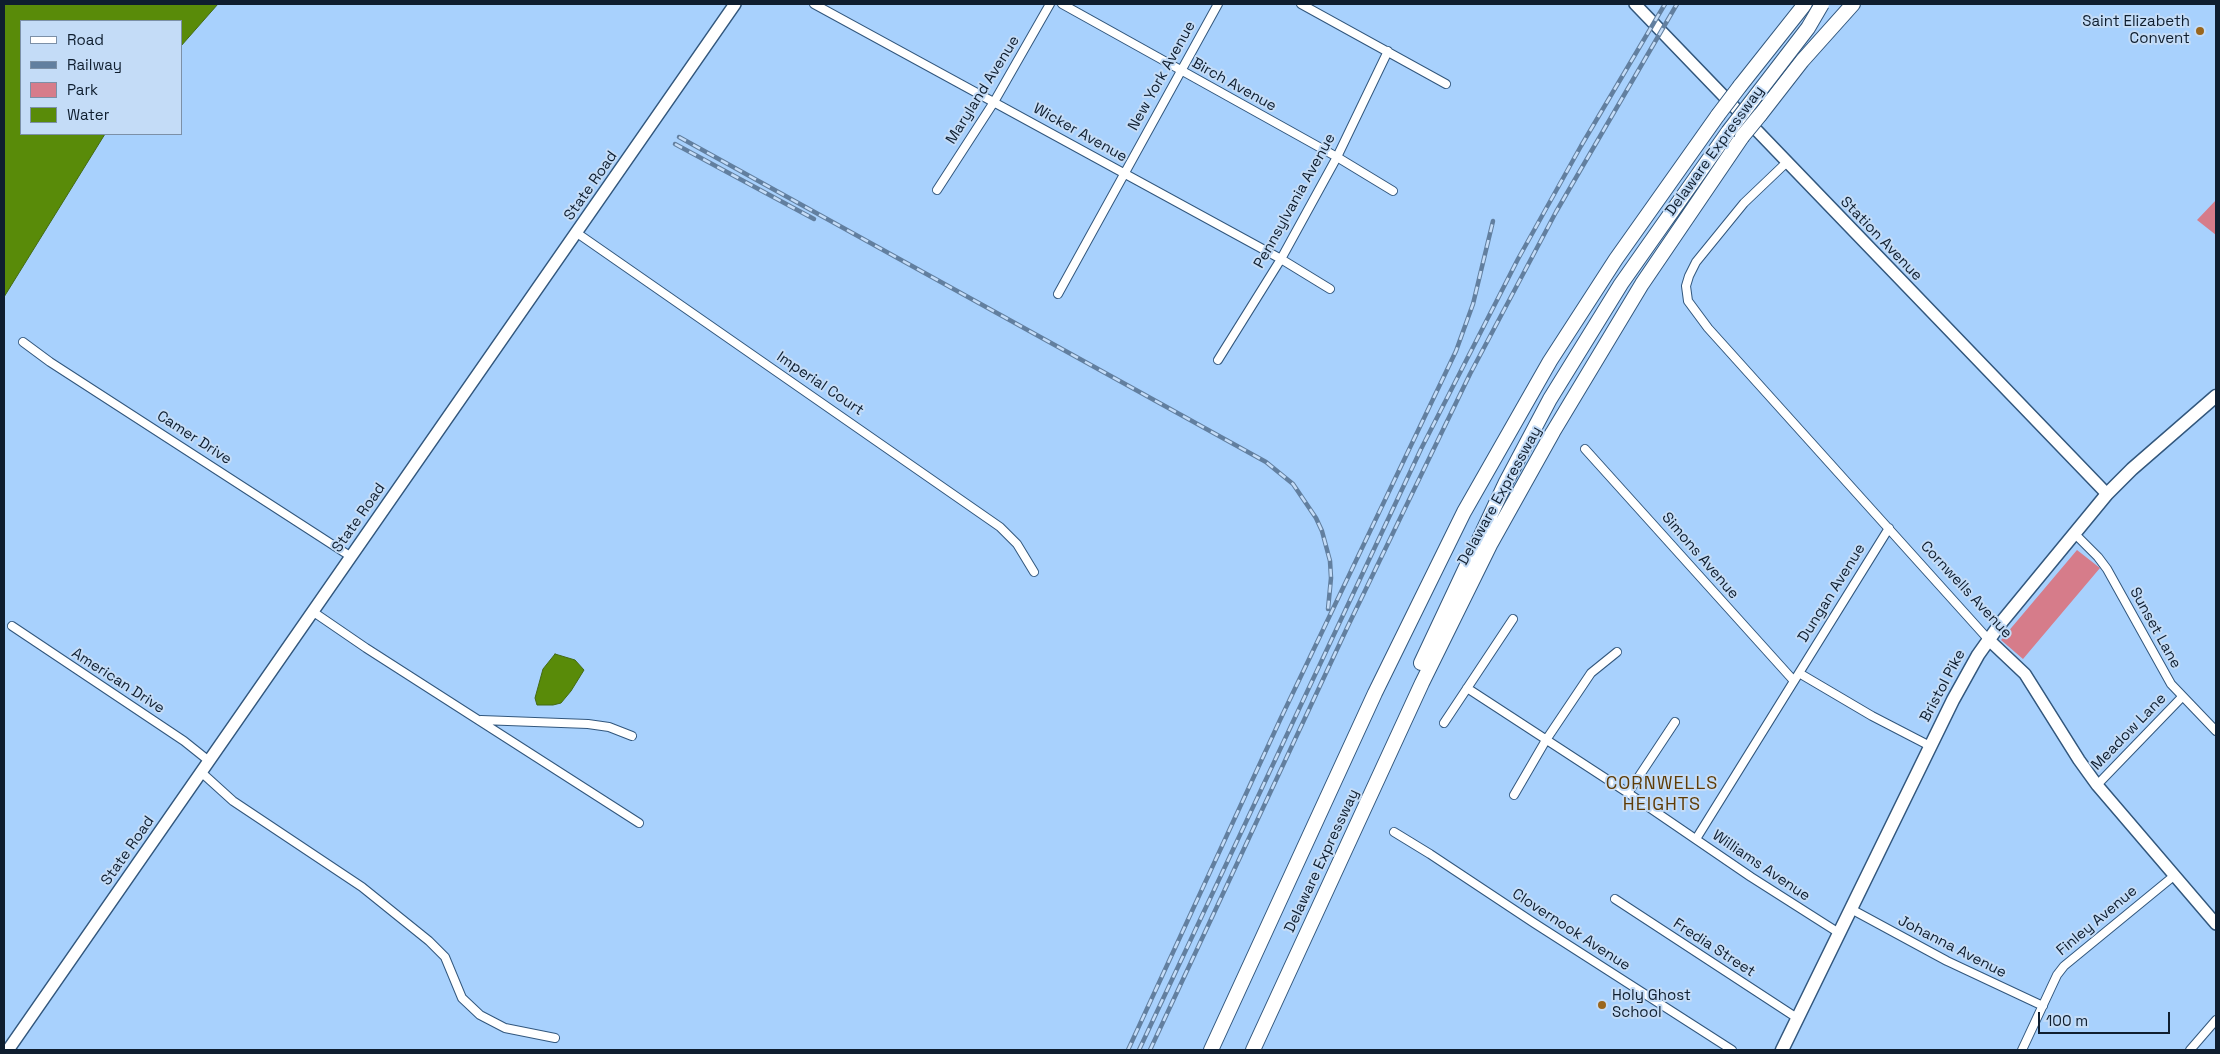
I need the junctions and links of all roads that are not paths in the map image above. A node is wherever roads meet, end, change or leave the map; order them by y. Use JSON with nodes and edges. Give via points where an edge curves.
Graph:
{"nodes":[{"id":1,"x":736,"y":4,"type":"edge"},
{"id":2,"x":814,"y":4,"type":"edge"},
{"id":3,"x":1050,"y":4,"type":"edge"},
{"id":4,"x":1062,"y":4,"type":"edge"},
{"id":5,"x":1218,"y":4,"type":"edge"},
{"id":6,"x":1301,"y":4,"type":"edge"},
{"id":7,"x":1635,"y":4,"type":"edge"},
{"id":8,"x":1822,"y":4,"type":"edge"},
{"id":9,"x":1853,"y":4,"type":"edge"},
{"id":10,"x":1802,"y":7,"type":"edge"},
{"id":11,"x":1388,"y":51,"type":"junction"},
{"id":12,"x":1180,"y":72,"type":"junction"},
{"id":13,"x":1446,"y":84,"type":"dead end"},
{"id":14,"x":994,"y":102,"type":"junction"},
{"id":15,"x":1336,"y":157,"type":"junction"},
{"id":16,"x":1787,"y":162,"type":"junction"},
{"id":17,"x":1124,"y":174,"type":"junction"},
{"id":18,"x":937,"y":190,"type":"dead end"},
{"id":19,"x":1393,"y":191,"type":"dead end"},
{"id":20,"x":577,"y":233,"type":"junction"},
{"id":21,"x":1281,"y":260,"type":"junction"},
{"id":22,"x":1330,"y":289,"type":"dead end"},
{"id":23,"x":1058,"y":294,"type":"dead end"},
{"id":24,"x":23,"y":342,"type":"dead end"},
{"id":25,"x":1218,"y":360,"type":"dead end"},
{"id":26,"x":2214,"y":401,"type":"edge"},
{"id":27,"x":1585,"y":449,"type":"dead end"},
{"id":28,"x":2107,"y":494,"type":"junction"},
{"id":29,"x":1889,"y":528,"type":"junction"},
{"id":30,"x":2076,"y":534,"type":"junction"},
{"id":31,"x":350,"y":556,"type":"junction"},
{"id":32,"x":1034,"y":572,"type":"dead end"},
{"id":33,"x":312,"y":611,"type":"junction"},
{"id":34,"x":1513,"y":619,"type":"dead end"},
{"id":35,"x":12,"y":626,"type":"dead end"},
{"id":36,"x":1988,"y":640,"type":"junction"},
{"id":37,"x":1617,"y":652,"type":"dead end"},
{"id":38,"x":1799,"y":673,"type":"junction"},
{"id":39,"x":1794,"y":681,"type":"junction"},
{"id":40,"x":1467,"y":688,"type":"junction"},
{"id":41,"x":2182,"y":697,"type":"junction"},
{"id":42,"x":479,"y":720,"type":"junction"},
{"id":43,"x":1675,"y":722,"type":"dead end"},
{"id":44,"x":1444,"y":723,"type":"dead end"},
{"id":45,"x":2216,"y":731,"type":"edge"},
{"id":46,"x":632,"y":736,"type":"dead end"},
{"id":47,"x":1546,"y":740,"type":"junction"},
{"id":48,"x":1930,"y":746,"type":"junction"},
{"id":49,"x":209,"y":761,"type":"junction"},
{"id":50,"x":201,"y":772,"type":"junction"},
{"id":51,"x":2097,"y":785,"type":"junction"},
{"id":52,"x":1628,"y":793,"type":"junction"},
{"id":53,"x":1514,"y":795,"type":"dead end"},
{"id":54,"x":639,"y":823,"type":"dead end"},
{"id":55,"x":1355,"y":831,"type":"junction"},
{"id":56,"x":1394,"y":832,"type":"dead end"},
{"id":57,"x":1696,"y":839,"type":"junction"},
{"id":58,"x":2175,"y":876,"type":"junction"},
{"id":59,"x":1615,"y":899,"type":"dead end"},
{"id":60,"x":1851,"y":909,"type":"junction"},
{"id":61,"x":2216,"y":924,"type":"edge"},
{"id":62,"x":1839,"y":933,"type":"junction"},
{"id":63,"x":2042,"y":1006,"type":"junction"},
{"id":64,"x":1797,"y":1018,"type":"junction"},
{"id":65,"x":2216,"y":1020,"type":"edge"},
{"id":66,"x":555,"y":1038,"type":"dead end"},
{"id":67,"x":8,"y":1050,"type":"edge"},
{"id":68,"x":1211,"y":1050,"type":"edge"},
{"id":69,"x":1253,"y":1050,"type":"edge"},
{"id":70,"x":1732,"y":1050,"type":"edge"},
{"id":71,"x":1782,"y":1050,"type":"edge"},
{"id":72,"x":2022,"y":1050,"type":"edge"},
{"id":73,"x":2190,"y":1050,"type":"edge"}],
"edges":[{"from":1,"to":20,"type":"main road","name":"State Road"},
{"from":2,"to":14,"type":"street","name":"Wicker Avenue"},
{"from":3,"to":14,"type":"street","name":"Maryland Avenue"},
{"from":4,"to":12,"type":"street","name":"Birch Avenue"},
{"from":5,"to":12,"type":"street","name":"New York Avenue"},
{"from":6,"to":11,"type":"street"},
{"from":7,"to":16,"type":"main road","name":"Station Avenue"},
{"from":8,"to":55,"type":"highway","bridge":true,"via":[[1808,28],[1728,132],[1621,284],[1524,447],[1372,771]]},
{"from":9,"to":55,"type":"highway","name":"Delaware Expressway","bridge":true,"via":[[1802,61],[1742,137],[1642,284],[1524,483],[1458,609]]},
{"from":10,"to":68,"type":"highway","name":"Delaware Expressway","bridge":true,"via":[[1718,115],[1642,222],[1513,423],[1464,512],[1374,693]]},
{"from":11,"to":13,"type":"street"},
{"from":11,"to":15,"type":"street","name":"Pennsylvania Avenue"},
{"from":12,"to":15,"type":"street","name":"Birch Avenue"},
{"from":12,"to":17,"type":"street","name":"New York Avenue"},
{"from":14,"to":17,"type":"street","name":"Wicker Avenue"},
{"from":14,"to":18,"type":"street","name":"Maryland Avenue"},
{"from":15,"to":19,"type":"street","name":"Birch Avenue"},
{"from":15,"to":21,"type":"street","name":"Pennsylvania Avenue"},
{"from":16,"to":28,"type":"main road","name":"Station Avenue"},
{"from":16,"to":29,"type":"street","name":"Cornwells Avenue","via":[[1720,230],[1691,269],[1686,286],[1688,301],[1692,310]]},
{"from":17,"to":21,"type":"street","name":"Wicker Avenue"},
{"from":17,"to":23,"type":"street","name":"New York Avenue"},
{"from":20,"to":31,"type":"main road","name":"State Road"},
{"from":20,"to":32,"type":"street","name":"Imperial Court","via":[[1000,527],[1017,544]]},
{"from":21,"to":22,"type":"street","name":"Wicker Avenue"},
{"from":21,"to":25,"type":"street","name":"Pennsylvania Avenue"},
{"from":24,"to":31,"type":"street","name":"Camer Drive"},
{"from":26,"to":28,"type":"main road","name":"Bristol Pike"},
{"from":27,"to":39,"type":"street","name":"Simons Avenue"},
{"from":28,"to":30,"type":"main road","name":"Bristol Pike"},
{"from":29,"to":36,"type":"street","name":"Cornwells Avenue"},
{"from":29,"to":38,"type":"street","name":"Dungan Avenue"},
{"from":30,"to":36,"type":"main road","name":"Bristol Pike"},
{"from":30,"to":41,"type":"street","name":"Sunset Lane","via":[[2103,563],[2170,684]]},
{"from":31,"to":33,"type":"main road","name":"State Road"},
{"from":33,"to":42,"type":"street"},
{"from":33,"to":49,"type":"main road","name":"State Road"},
{"from":34,"to":40,"type":"street"},
{"from":35,"to":49,"type":"street","name":"American Drive","via":[[184,740]]},
{"from":36,"to":48,"type":"main road","name":"Bristol Pike","via":[[1961,684]]},
{"from":36,"to":51,"type":"main road","name":"Cornwells Avenue","via":[[2025,674]]},
{"from":37,"to":47,"type":"street","via":[[1591,673]]},
{"from":38,"to":39,"type":"street","name":"Dungan Avenue"},
{"from":38,"to":48,"type":"street"},
{"from":39,"to":57,"type":"street"},
{"from":40,"to":44,"type":"street"},
{"from":40,"to":47,"type":"street","name":"Williams Avenue"},
{"from":41,"to":45,"type":"street","name":"Sunset Lane"},
{"from":41,"to":51,"type":"street","name":"Meadow Lane"},
{"from":42,"to":46,"type":"street","via":[[588,724],[609,727]]},
{"from":42,"to":54,"type":"street"},
{"from":43,"to":52,"type":"street"},
{"from":47,"to":52,"type":"street","name":"Williams Avenue"},
{"from":47,"to":53,"type":"street"},
{"from":48,"to":60,"type":"main road","name":"Bristol Pike"},
{"from":49,"to":50,"type":"main road","name":"State Road"},
{"from":50,"to":66,"type":"street","via":[[234,801],[362,887],[429,941],[445,957],[462,998],[480,1015],[505,1028]]},
{"from":50,"to":67,"type":"main road","name":"State Road"},
{"from":51,"to":58,"type":"main road","name":"Cornwells Avenue"},
{"from":52,"to":57,"type":"street","name":"Williams Avenue"},
{"from":55,"to":69,"type":"highway","name":"Delaware Expressway"},
{"from":56,"to":70,"type":"street","name":"Clovernook Avenue"},
{"from":57,"to":62,"type":"street","name":"Williams Avenue"},
{"from":58,"to":61,"type":"main road","name":"Cornwells Avenue"},
{"from":58,"to":63,"type":"street","name":"Finley Avenue","via":[[2064,966]]},
{"from":59,"to":64,"type":"street","name":"Fredia Street"},
{"from":60,"to":62,"type":"main road","name":"Bristol Pike"},
{"from":60,"to":63,"type":"street","name":"Johanna Avenue","via":[[1947,961]]},
{"from":62,"to":64,"type":"main road","name":"Bristol Pike"},
{"from":63,"to":72,"type":"street","name":"Finley Avenue"},
{"from":64,"to":71,"type":"main road","name":"Bristol Pike"},
{"from":65,"to":73,"type":"street"}]}
